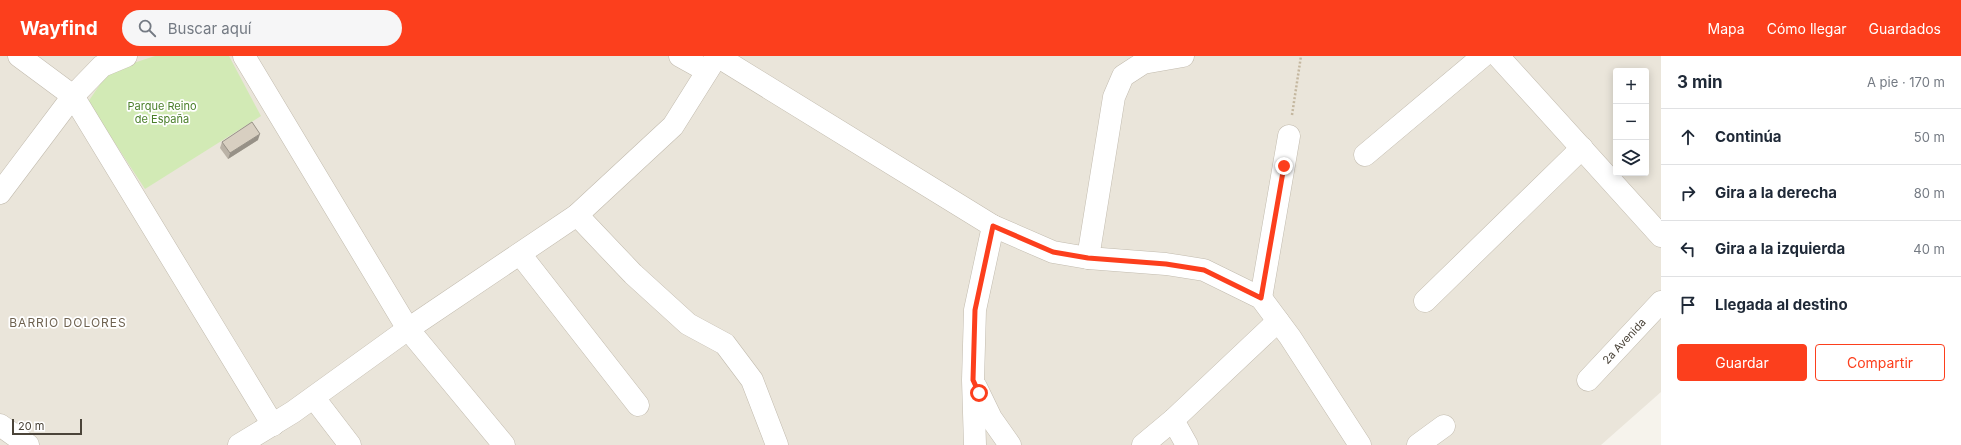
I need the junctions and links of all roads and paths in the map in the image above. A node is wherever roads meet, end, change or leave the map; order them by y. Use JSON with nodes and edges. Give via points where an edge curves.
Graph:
{"nodes":[{"id":1,"x":19,"y":56,"type":"edge"},
{"id":2,"x":126,"y":56,"type":"edge"},
{"id":3,"x":244,"y":56,"type":"edge"},
{"id":4,"x":680,"y":56,"type":"edge"},
{"id":5,"x":1183,"y":56,"type":"edge"},
{"id":6,"x":1301,"y":56,"type":"edge"},
{"id":7,"x":1483,"y":56,"type":"edge"},
{"id":8,"x":1498,"y":56,"type":"edge"},
{"id":9,"x":714,"y":61,"type":"edge"},
{"id":10,"x":72,"y":96,"type":"junction"},
{"id":11,"x":1289,"y":136,"type":"joint"},
{"id":12,"x":1582,"y":148,"type":"junction"},
{"id":13,"x":1365,"y":155,"type":"dead end"},
{"id":14,"x":0,"y":193,"type":"edge"},
{"id":15,"x":577,"y":215,"type":"junction"},
{"id":16,"x":993,"y":226,"type":"junction"},
{"id":17,"x":1661,"y":236,"type":"edge"},
{"id":18,"x":520,"y":254,"type":"junction"},
{"id":19,"x":1088,"y":258,"type":"junction"},
{"id":20,"x":1261,"y":298,"type":"junction"},
{"id":21,"x":1424,"y":301,"type":"dead end"},
{"id":22,"x":1661,"y":302,"type":"edge"},
{"id":23,"x":1278,"y":321,"type":"junction"},
{"id":24,"x":408,"y":329,"type":"junction"},
{"id":25,"x":973,"y":380,"type":"junction"},
{"id":26,"x":1588,"y":380,"type":"dead end"},
{"id":27,"x":314,"y":398,"type":"junction"},
{"id":28,"x":638,"y":405,"type":"dead end"},
{"id":29,"x":1173,"y":420,"type":"junction"},
{"id":30,"x":0,"y":424,"type":"edge"},
{"id":31,"x":273,"y":425,"type":"junction"},
{"id":32,"x":1444,"y":426,"type":"dead end"},
{"id":33,"x":28,"y":445,"type":"edge"},
{"id":34,"x":239,"y":445,"type":"edge"},
{"id":35,"x":350,"y":445,"type":"edge"},
{"id":36,"x":504,"y":445,"type":"edge"},
{"id":37,"x":777,"y":445,"type":"edge"},
{"id":38,"x":975,"y":445,"type":"edge"},
{"id":39,"x":1010,"y":445,"type":"edge"},
{"id":40,"x":1143,"y":445,"type":"edge"},
{"id":41,"x":1187,"y":445,"type":"edge"},
{"id":42,"x":1360,"y":445,"type":"edge"},
{"id":43,"x":1418,"y":445,"type":"edge"}],
"edges":[{"from":1,"to":10,"type":"street"},
{"from":2,"to":10,"type":"street","via":[[102,66]]},
{"from":3,"to":24,"type":"street"},
{"from":4,"to":9,"type":"street"},
{"from":5,"to":19,"type":"street","via":[[1143,63],[1123,76],[1114,97]]},
{"from":6,"to":11,"type":"path"},
{"from":7,"to":13,"type":"street"},
{"from":8,"to":12,"type":"street"},
{"from":9,"to":15,"type":"street","via":[[673,126]]},
{"from":9,"to":16,"type":"street"},
{"from":10,"to":14,"type":"street"},
{"from":10,"to":31,"type":"street"},
{"from":11,"to":20,"type":"street"},
{"from":12,"to":17,"type":"street"},
{"from":12,"to":21,"type":"street"},
{"from":15,"to":18,"type":"street"},
{"from":15,"to":37,"type":"street","via":[[633,274],[688,324],[726,344],[752,380]]},
{"from":16,"to":19,"type":"street","via":[[1053,252]]},
{"from":16,"to":25,"type":"street","via":[[975,310]]},
{"from":18,"to":24,"type":"street"},
{"from":18,"to":28,"type":"street"},
{"from":19,"to":20,"type":"street","via":[[1166,264],[1204,270]]},
{"from":20,"to":23,"type":"street"},
{"from":22,"to":26,"type":"street","name":"2a Avenida"},
{"from":23,"to":29,"type":"street"},
{"from":23,"to":42,"type":"street"},
{"from":24,"to":27,"type":"street"},
{"from":24,"to":36,"type":"street"},
{"from":25,"to":38,"type":"street"},
{"from":25,"to":39,"type":"street","via":[[991,418]]},
{"from":27,"to":31,"type":"street"},
{"from":27,"to":35,"type":"street"},
{"from":29,"to":40,"type":"street"},
{"from":29,"to":41,"type":"street"},
{"from":30,"to":33,"type":"street"},
{"from":31,"to":34,"type":"street"},
{"from":32,"to":43,"type":"street"}]}
